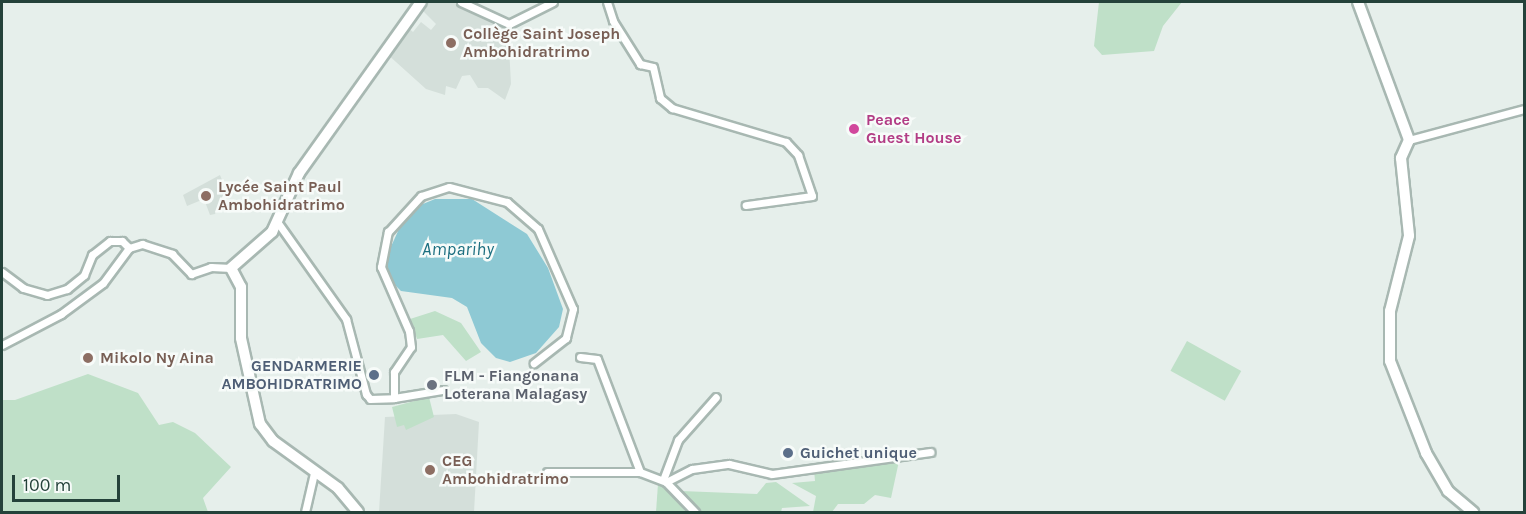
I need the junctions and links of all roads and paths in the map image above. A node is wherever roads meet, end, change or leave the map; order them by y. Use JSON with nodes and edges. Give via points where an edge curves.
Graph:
{"nodes":[{"id":1,"x":421,"y":2,"type":"edge"},
{"id":2,"x":460,"y":2,"type":"edge"},
{"id":3,"x":553,"y":2,"type":"edge"},
{"id":4,"x":607,"y":2,"type":"edge"},
{"id":5,"x":1358,"y":2,"type":"edge"},
{"id":6,"x":1524,"y":110,"type":"edge"},
{"id":7,"x":1409,"y":140,"type":"junction"},
{"id":8,"x":746,"y":205,"type":"dead end"},
{"id":9,"x":278,"y":223,"type":"junction"},
{"id":10,"x":129,"y":248,"type":"junction"},
{"id":11,"x":231,"y":268,"type":"junction"},
{"id":12,"x":2,"y":272,"type":"edge"},
{"id":13,"x":2,"y":345,"type":"edge"},
{"id":14,"x":580,"y":357,"type":"dead end"},
{"id":15,"x":534,"y":363,"type":"dead end"},
{"id":16,"x":443,"y":390,"type":"dead end"},
{"id":17,"x":716,"y":396,"type":"dead end"},
{"id":18,"x":394,"y":398,"type":"junction"},
{"id":19,"x":930,"y":452,"type":"dead end"},
{"id":20,"x":547,"y":472,"type":"dead end"},
{"id":21,"x":640,"y":472,"type":"junction"},
{"id":22,"x":314,"y":474,"type":"junction"},
{"id":23,"x":664,"y":481,"type":"junction"},
{"id":24,"x":305,"y":513,"type":"edge"},
{"id":25,"x":358,"y":513,"type":"edge"},
{"id":26,"x":695,"y":513,"type":"edge"},
{"id":27,"x":1473,"y":513,"type":"edge"}],
"edges":[{"from":1,"to":9,"type":"street","via":[[299,173]]},
{"from":2,"to":3,"type":"street","via":[[509,24]]},
{"from":4,"to":8,"type":"street","via":[[613,21],[640,64],[653,67],[660,98],[667,104],[786,142],[798,155],[812,196]]},
{"from":5,"to":7,"type":"street"},
{"from":6,"to":7,"type":"street"},
{"from":7,"to":27,"type":"street","via":[[1401,158],[1409,236],[1390,310],[1390,361],[1426,453],[1448,491]]},
{"from":9,"to":11,"type":"street","via":[[259,247]]},
{"from":9,"to":18,"type":"street","via":[[346,319],[366,394],[370,399]]},
{"from":10,"to":11,"type":"street","via":[[142,244],[158,246],[191,274],[211,267]]},
{"from":10,"to":12,"type":"street","via":[[122,241],[110,241],[92,255],[84,275],[67,289],[47,295],[23,288]]},
{"from":10,"to":13,"type":"street","via":[[103,283],[61,314]]},
{"from":11,"to":22,"type":"street","via":[[241,287],[242,338],[260,424],[273,441],[300,457]]},
{"from":14,"to":21,"type":"street","via":[[597,359]]},
{"from":15,"to":18,"type":"street","via":[[566,338],[571,328],[573,309],[559,271],[538,229],[507,202],[449,187],[421,196],[395,219],[382,246],[385,283],[409,331],[411,347],[394,372]]},
{"from":16,"to":18,"type":"street"},
{"from":17,"to":23,"type":"street","via":[[678,440]]},
{"from":19,"to":23,"type":"street","via":[[772,474],[729,464],[692,469]]},
{"from":20,"to":21,"type":"street"},
{"from":21,"to":23,"type":"street"},
{"from":22,"to":24,"type":"street"},
{"from":22,"to":25,"type":"street","via":[[338,488]]},
{"from":23,"to":26,"type":"street"}]}
